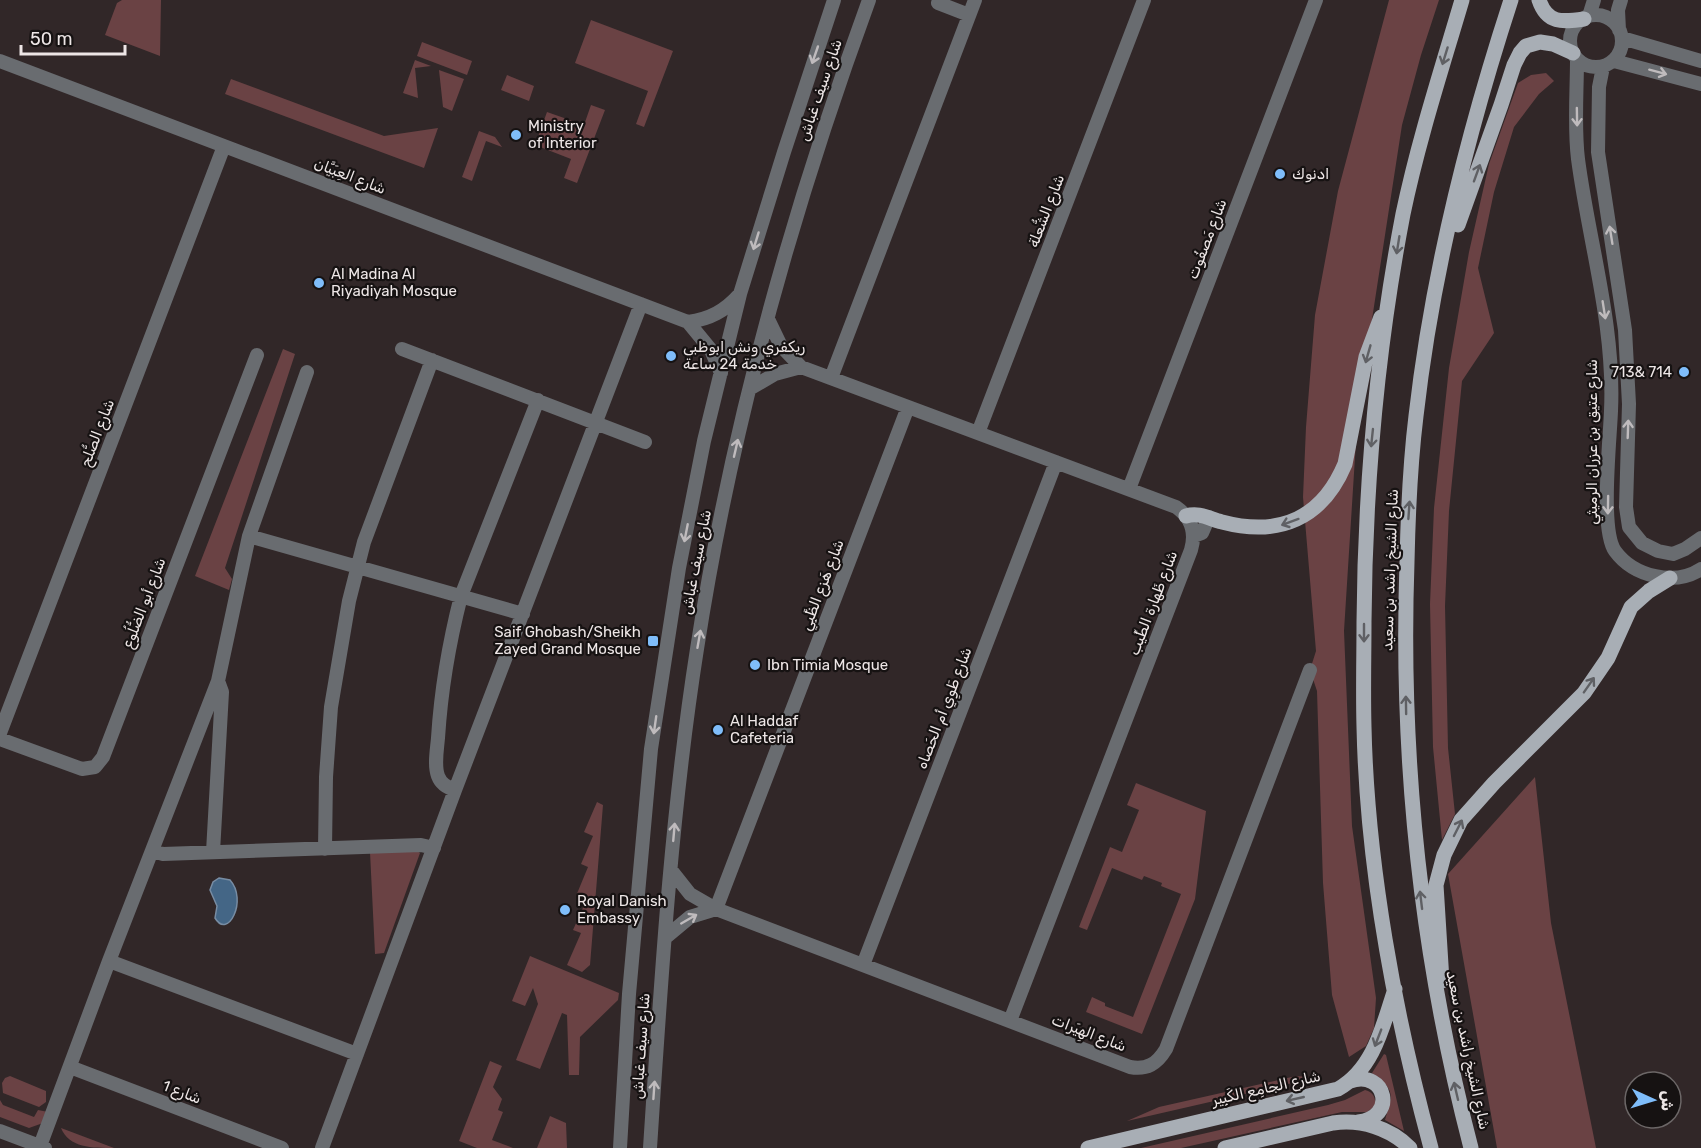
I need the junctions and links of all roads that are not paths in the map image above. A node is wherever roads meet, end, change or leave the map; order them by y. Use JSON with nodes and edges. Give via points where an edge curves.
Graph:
{"nodes":[{"id":1,"x":834,"y":0,"type":"edge"},
{"id":2,"x":869,"y":0,"type":"edge"},
{"id":3,"x":975,"y":0,"type":"edge"},
{"id":4,"x":1144,"y":0,"type":"edge"},
{"id":5,"x":1316,"y":0,"type":"edge"},
{"id":6,"x":1462,"y":0,"type":"edge"},
{"id":7,"x":1511,"y":0,"type":"edge"},
{"id":8,"x":1539,"y":0,"type":"edge"},
{"id":9,"x":1594,"y":0,"type":"edge"},
{"id":10,"x":1621,"y":0,"type":"edge"},
{"id":11,"x":938,"y":3,"type":"dead end"},
{"id":12,"x":969,"y":15,"type":"junction"},
{"id":13,"x":1586,"y":17,"type":"junction"},
{"id":14,"x":1621,"y":34,"type":"junction"},
{"id":15,"x":1575,"y":56,"type":"junction"},
{"id":16,"x":0,"y":61,"type":"edge"},
{"id":17,"x":1701,"y":61,"type":"edge"},
{"id":18,"x":1608,"y":64,"type":"junction"},
{"id":19,"x":1701,"y":84,"type":"edge"},
{"id":20,"x":224,"y":146,"type":"junction"},
{"id":21,"x":1436,"y":287,"type":"junction"},
{"id":22,"x":740,"y":294,"type":"junction"},
{"id":23,"x":1389,"y":300,"type":"junction"},
{"id":24,"x":641,"y":304,"type":"junction"},
{"id":25,"x":768,"y":319,"type":"junction"},
{"id":26,"x":688,"y":322,"type":"junction"},
{"id":27,"x":402,"y":349,"type":"dead end"},
{"id":28,"x":257,"y":355,"type":"dead end"},
{"id":29,"x":432,"y":360,"type":"junction"},
{"id":30,"x":801,"y":367,"type":"junction"},
{"id":31,"x":307,"y":372,"type":"dead end"},
{"id":32,"x":721,"y":373,"type":"junction"},
{"id":33,"x":831,"y":378,"type":"junction"},
{"id":34,"x":751,"y":388,"type":"junction"},
{"id":35,"x":538,"y":400,"type":"junction"},
{"id":36,"x":908,"y":407,"type":"junction"},
{"id":37,"x":594,"y":422,"type":"junction"},
{"id":38,"x":978,"y":433,"type":"junction"},
{"id":39,"x":645,"y":442,"type":"dead end"},
{"id":40,"x":1056,"y":462,"type":"junction"},
{"id":41,"x":1129,"y":489,"type":"junction"},
{"id":42,"x":1186,"y":516,"type":"junction"},
{"id":43,"x":1209,"y":517,"type":"junction"},
{"id":44,"x":249,"y":536,"type":"junction"},
{"id":45,"x":1194,"y":536,"type":"junction"},
{"id":46,"x":1701,"y":538,"type":"edge"},
{"id":47,"x":357,"y":567,"type":"junction"},
{"id":48,"x":1701,"y":569,"type":"edge"},
{"id":49,"x":1670,"y":578,"type":"junction"},
{"id":50,"x":461,"y":596,"type":"junction"},
{"id":51,"x":523,"y":614,"type":"junction"},
{"id":52,"x":1310,"y":670,"type":"dead end"},
{"id":53,"x":218,"y":681,"type":"junction"},
{"id":54,"x":0,"y":732,"type":"edge"},
{"id":55,"x":0,"y":739,"type":"edge"},
{"id":56,"x":455,"y":790,"type":"junction"},
{"id":57,"x":434,"y":848,"type":"junction"},
{"id":58,"x":325,"y":849,"type":"junction"},
{"id":59,"x":152,"y":851,"type":"junction"},
{"id":60,"x":213,"y":852,"type":"junction"},
{"id":61,"x":670,"y":870,"type":"junction"},
{"id":62,"x":716,"y":909,"type":"junction"},
{"id":63,"x":666,"y":937,"type":"junction"},
{"id":64,"x":109,"y":961,"type":"junction"},
{"id":65,"x":862,"y":965,"type":"junction"},
{"id":66,"x":1395,"y":988,"type":"junction"},
{"id":67,"x":1010,"y":1021,"type":"junction"},
{"id":68,"x":1447,"y":1050,"type":"junction"},
{"id":69,"x":357,"y":1054,"type":"junction"},
{"id":70,"x":70,"y":1067,"type":"junction"},
{"id":71,"x":1350,"y":1081,"type":"junction"},
{"id":72,"x":1356,"y":1122,"type":"junction"},
{"id":73,"x":0,"y":1131,"type":"edge"},
{"id":74,"x":43,"y":1147,"type":"edge"},
{"id":75,"x":282,"y":1148,"type":"edge"},
{"id":76,"x":322,"y":1148,"type":"edge"},
{"id":77,"x":620,"y":1148,"type":"edge"},
{"id":78,"x":650,"y":1148,"type":"edge"},
{"id":79,"x":1088,"y":1148,"type":"edge"},
{"id":80,"x":1225,"y":1148,"type":"edge"},
{"id":81,"x":1410,"y":1148,"type":"edge"},
{"id":82,"x":1431,"y":1148,"type":"edge"},
{"id":83,"x":1471,"y":1148,"type":"edge"}],
"edges":[{"from":1,"to":22,"type":"street","name":"شارع سيف غباش","one_way":true},
{"from":2,"to":25,"type":"street","name":"شارع سيف غباش","via":[[798,210]]},
{"from":3,"to":12,"type":"street"},
{"from":4,"to":38,"type":"street","name":"شارع الشُّعلة"},
{"from":5,"to":41,"type":"street","name":"شارع مَصفُوت"},
{"from":6,"to":23,"type":"main road","name":"شارع الشيخ راشد بن سعيد","one_way":true,"via":[[1403,214]]},
{"from":7,"to":21,"type":"main road","name":"شارع الشيخ راشد بن سعيد","via":[[1469,137]]},
{"from":8,"to":13,"type":"main road","via":[[1552,19]]},
{"from":9,"to":13,"type":"street"},
{"from":10,"to":14,"type":"street"},
{"from":11,"to":12,"type":"street"},
{"from":12,"to":33,"type":"street"},
{"from":13,"to":14,"type":"street","via":[[1607,18]]},
{"from":13,"to":15,"type":"street","via":[[1573,30],[1570,45]]},
{"from":14,"to":17,"type":"street"},
{"from":14,"to":18,"type":"street","via":[[1619,54]]},
{"from":15,"to":18,"type":"street","via":[[1589,66]]},
{"from":21,"to":15,"type":"main road","one_way":true,"via":[[1520,53],[1526,46],[1540,42]]},
{"from":15,"to":49,"type":"street","name":"شارع عتيق بن عزران الرميثي","one_way":true,"via":[[1578,158],[1608,330],[1610,540],[1628,563]]},
{"from":16,"to":20,"type":"street","name":"شارع العِبَيَّان"},
{"from":18,"to":19,"type":"street","one_way":true},
{"from":46,"to":18,"type":"street","one_way":true,"via":[[1673,554],[1642,543],[1629,527],[1625,330],[1598,152],[1599,87]]},
{"from":20,"to":24,"type":"street","name":"شارع العِبَيَّان"},
{"from":20,"to":54,"type":"street","name":"شارع الصُّلح"},
{"from":68,"to":21,"type":"main road","name":"شارع الشيخ راشد بن سعيد","one_way":true,"via":[[1417,866],[1406,732],[1404,641],[1416,416]]},
{"from":22,"to":26,"type":"street","via":[[715,315]]},
{"from":22,"to":32,"type":"street","name":"شارع سيف غباش"},
{"from":23,"to":43,"type":"main road","one_way":true,"via":[[1366,357],[1345,464],[1328,495],[1301,518],[1267,528]]},
{"from":23,"to":66,"type":"main road","name":"شارع الشيخ راشد بن سعيد","one_way":true,"via":[[1368,476],[1364,729],[1371,832]]},
{"from":24,"to":26,"type":"street","name":"شارع العِبَيَّان"},
{"from":24,"to":37,"type":"street"},
{"from":25,"to":30,"type":"street","via":[[781,346]]},
{"from":25,"to":34,"type":"street","name":"شارع سيف غباش"},
{"from":26,"to":32,"type":"street","name":"شارع العِبَيَّان","via":[[711,350]]},
{"from":27,"to":29,"type":"street"},
{"from":28,"to":55,"type":"street","name":"شارع أبو الضُّلُوع","via":[[100,762],[82,769]]},
{"from":29,"to":35,"type":"street"},
{"from":29,"to":47,"type":"street"},
{"from":30,"to":33,"type":"street"},
{"from":30,"to":34,"type":"street","via":[[775,374]]},
{"from":31,"to":44,"type":"street"},
{"from":32,"to":77,"type":"street","name":"شارع سيف غباش","one_way":true,"via":[[679,568],[655,720],[629,994]]},
{"from":33,"to":36,"type":"street"},
{"from":61,"to":34,"type":"street","name":"شارع سيف غباش","one_way":true,"via":[[697,650],[718,531]]},
{"from":35,"to":37,"type":"street"},
{"from":35,"to":50,"type":"street"},
{"from":36,"to":38,"type":"street"},
{"from":36,"to":62,"type":"street","name":"شارع هَزع الظَّبِي"},
{"from":37,"to":39,"type":"street"},
{"from":37,"to":51,"type":"street"},
{"from":38,"to":40,"type":"street"},
{"from":40,"to":41,"type":"street"},
{"from":40,"to":65,"type":"street","name":"شارع طَوِي أم الحَصاه"},
{"from":41,"to":42,"type":"street","via":[[1176,507]]},
{"from":42,"to":43,"type":"main road"},
{"from":42,"to":45,"type":"street","name":"شارع ظَهارة الطِّيب"},
{"from":43,"to":45,"type":"street","via":[[1202,533]]},
{"from":44,"to":47,"type":"street"},
{"from":44,"to":53,"type":"street"},
{"from":45,"to":67,"type":"street","name":"شارع ظَهارة الطِّيب"},
{"from":47,"to":50,"type":"street"},
{"from":47,"to":58,"type":"street","via":[[331,707]]},
{"from":48,"to":49,"type":"street"},
{"from":68,"to":49,"type":"main road","one_way":true,"via":[[1436,885],[1444,855],[1461,820],[1584,693],[1608,658],[1631,607]]},
{"from":50,"to":51,"type":"street"},
{"from":50,"to":56,"type":"street","via":[[443,681],[437,753],[438,776],[445,786]]},
{"from":51,"to":56,"type":"street"},
{"from":52,"to":67,"type":"street","name":"شارع الهِيَرات","via":[[1161,1058],[1147,1067],[1130,1067]]},
{"from":53,"to":59,"type":"street"},
{"from":53,"to":60,"type":"street","via":[[222,692]]},
{"from":56,"to":57,"type":"street"},
{"from":57,"to":58,"type":"street","via":[[421,845]]},
{"from":57,"to":69,"type":"street"},
{"from":58,"to":60,"type":"street"},
{"from":59,"to":60,"type":"street"},
{"from":59,"to":64,"type":"street"},
{"from":61,"to":62,"type":"street","name":"شارع الهِيَرات","via":[[690,894]]},
{"from":61,"to":63,"type":"street","name":"شارع سيف غباش"},
{"from":63,"to":62,"type":"street","one_way":true,"via":[[690,917]]},
{"from":62,"to":65,"type":"street","name":"شارع الهِيَرات"},
{"from":78,"to":63,"type":"street","name":"شارع سيف غباش","one_way":true},
{"from":64,"to":69,"type":"street"},
{"from":64,"to":70,"type":"street"},
{"from":65,"to":67,"type":"street","name":"شارع الهِيَرات"},
{"from":66,"to":71,"type":"main road","name":"شارع الجامِع الكَبِير","one_way":true,"via":[[1374,1049]]},
{"from":66,"to":82,"type":"main road","name":"شارع الشيخ راشد بن سعيد"},
{"from":83,"to":68,"type":"main road","name":"شارع الشيخ راشد بن سعيد","one_way":true},
{"from":69,"to":76,"type":"street"},
{"from":70,"to":74,"type":"street"},
{"from":70,"to":75,"type":"street","name":"شارع 1"},
{"from":71,"to":72,"type":"main road","via":[[1368,1079],[1378,1085],[1383,1095],[1376,1116]]},
{"from":71,"to":79,"type":"main road","name":"شارع الجامِع الكَبِير","one_way":true,"via":[[1330,1091]]},
{"from":72,"to":80,"type":"main road","via":[[1333,1123]]},
{"from":72,"to":81,"type":"main road","via":[[1384,1130]]},
{"from":73,"to":74,"type":"street"}]}
